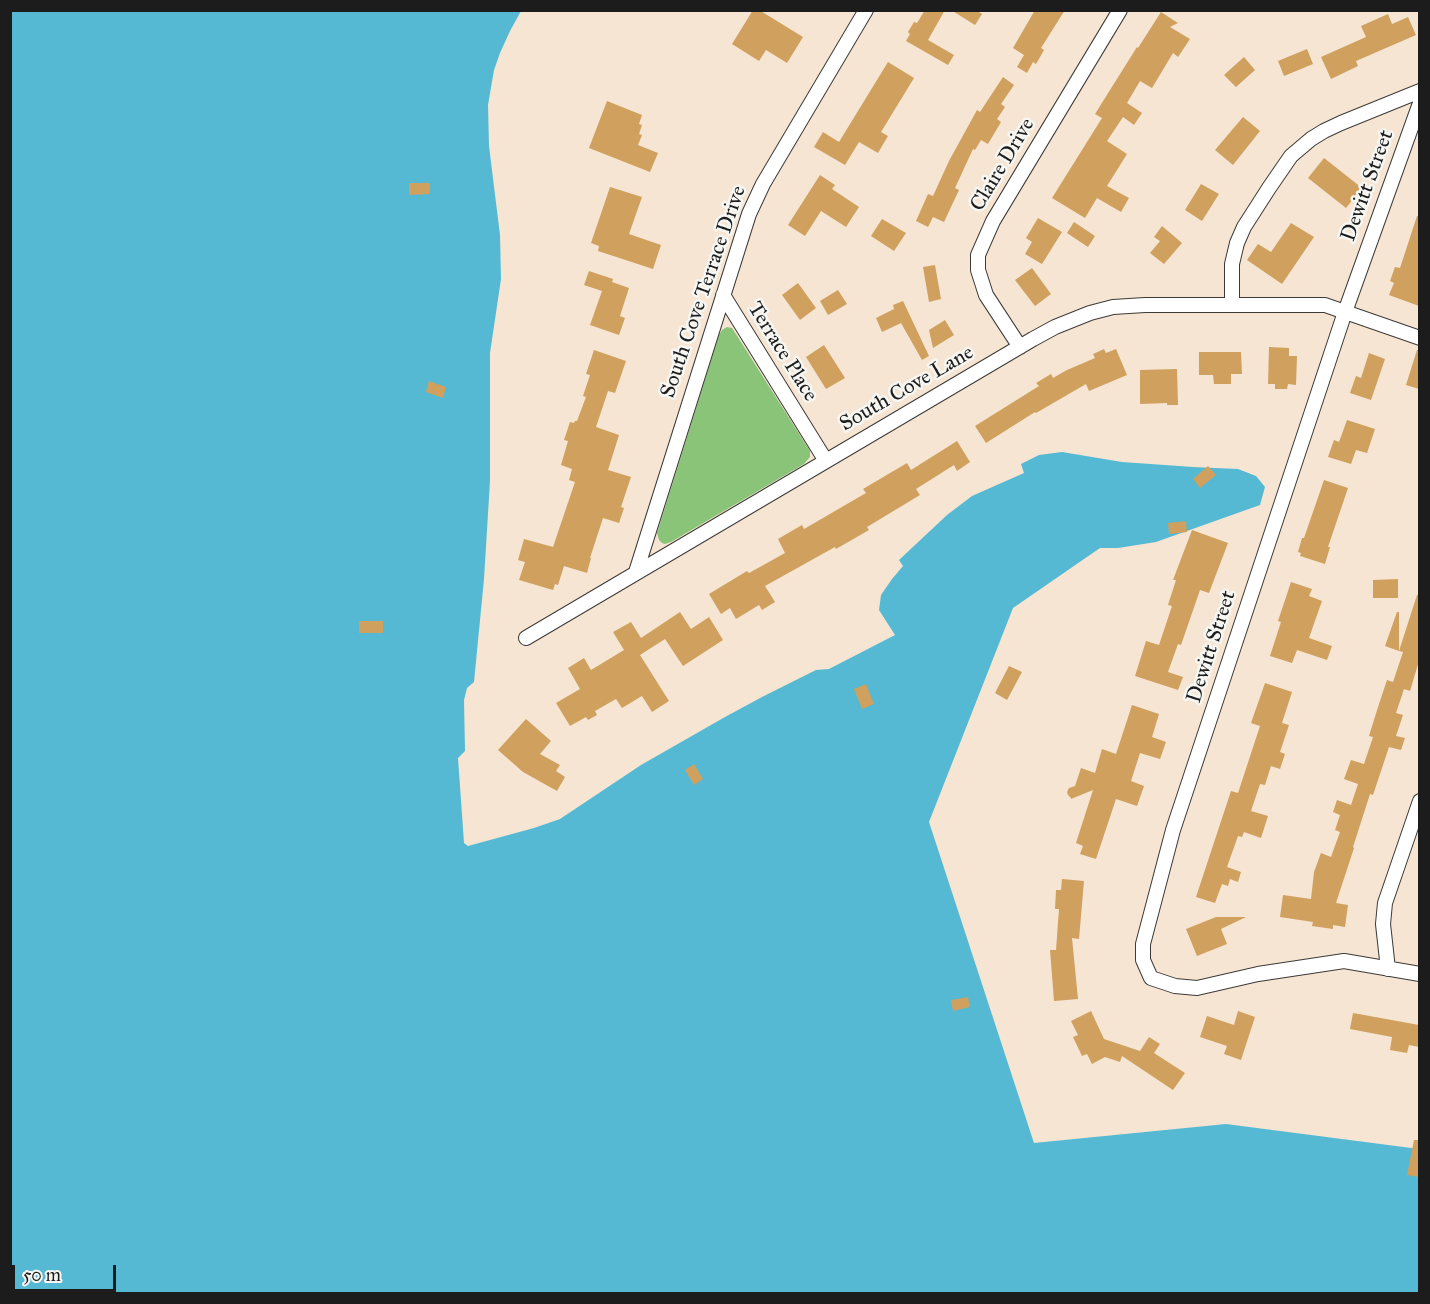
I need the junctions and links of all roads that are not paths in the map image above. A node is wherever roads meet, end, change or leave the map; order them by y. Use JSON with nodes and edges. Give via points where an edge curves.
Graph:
{"nodes":[{"id":1,"x":866,"y":10,"type":"edge"},
{"id":2,"x":1120,"y":10,"type":"edge"},
{"id":3,"x":1419,"y":91,"type":"edge"},
{"id":4,"x":1419,"y":103,"type":"edge"},
{"id":5,"x":723,"y":295,"type":"junction"},
{"id":6,"x":1232,"y":305,"type":"junction"},
{"id":7,"x":1345,"y":312,"type":"junction"},
{"id":8,"x":1419,"y":338,"type":"edge"},
{"id":9,"x":1020,"y":347,"type":"junction"},
{"id":10,"x":826,"y":461,"type":"junction"},
{"id":11,"x":636,"y":572,"type":"junction"},
{"id":12,"x":526,"y":638,"type":"dead end"},
{"id":13,"x":1419,"y":801,"type":"edge"},
{"id":14,"x":1388,"y":969,"type":"junction"},
{"id":15,"x":1419,"y":975,"type":"edge"}],
"edges":[{"from":1,"to":5,"type":"street","name":"South Cove Terrace Drive","via":[[758,194]]},
{"from":2,"to":9,"type":"street","name":"Claire Drive","via":[[993,221],[978,255],[986,295]]},
{"from":3,"to":6,"type":"street","via":[[1324,131],[1291,156],[1237,243],[1232,264]]},
{"from":4,"to":7,"type":"street","name":"Dewitt Street"},
{"from":5,"to":10,"type":"street","name":"Terrace Place"},
{"from":5,"to":11,"type":"street","name":"South Cove Terrace Drive"},
{"from":6,"to":7,"type":"street","name":"South Cove Lane","via":[[1325,305]]},
{"from":6,"to":9,"type":"street","name":"South Cove Lane","via":[[1159,304],[1104,309],[1065,322]]},
{"from":7,"to":8,"type":"street","name":"South Cove Lane"},
{"from":7,"to":14,"type":"street","name":"Dewitt Street","via":[[1173,830],[1143,944],[1143,960],[1151,978],[1197,988],[1344,961]]},
{"from":9,"to":10,"type":"street","name":"South Cove Lane"},
{"from":10,"to":11,"type":"street","name":"South Cove Lane"},
{"from":11,"to":12,"type":"street","name":"South Cove Lane"},
{"from":13,"to":14,"type":"street","via":[[1385,903]]},
{"from":14,"to":15,"type":"street"}]}
